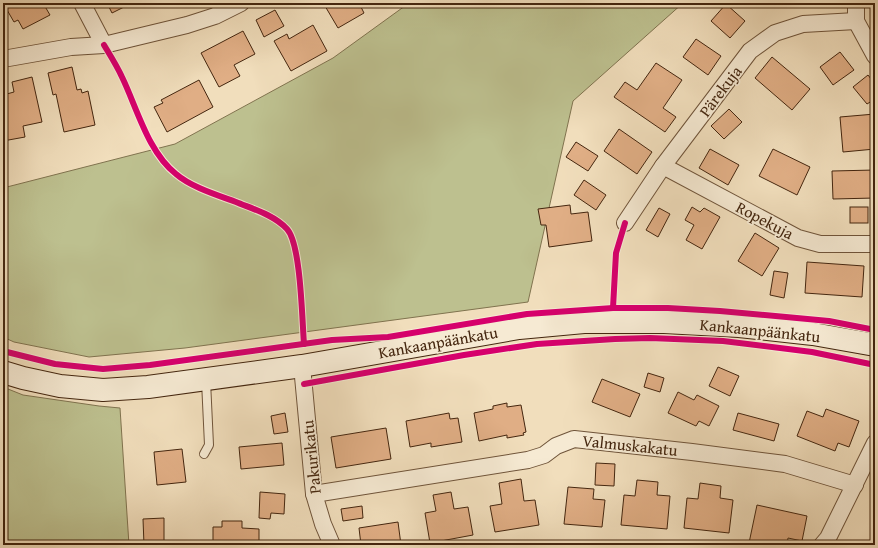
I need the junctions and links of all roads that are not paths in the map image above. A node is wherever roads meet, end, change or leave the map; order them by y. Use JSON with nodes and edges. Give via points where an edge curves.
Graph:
{"nodes":[{"id":1,"x":82,"y":3,"type":"edge"},
{"id":2,"x":241,"y":3,"type":"edge"},
{"id":3,"x":856,"y":3,"type":"edge"},
{"id":4,"x":856,"y":21,"type":"junction"},
{"id":5,"x":104,"y":45,"type":"junction"},
{"id":6,"x":875,"y":56,"type":"edge"},
{"id":7,"x":3,"y":60,"type":"edge"},
{"id":8,"x":663,"y":166,"type":"junction"},
{"id":9,"x":625,"y":223,"type":"dead end"},
{"id":10,"x":875,"y":244,"type":"edge"},
{"id":11,"x":875,"y":344,"type":"edge"},
{"id":12,"x":302,"y":366,"type":"junction"},
{"id":13,"x":3,"y":372,"type":"edge"},
{"id":14,"x":206,"y":380,"type":"junction"},
{"id":15,"x":875,"y":443,"type":"edge"},
{"id":16,"x":204,"y":454,"type":"dead end"},
{"id":17,"x":855,"y":485,"type":"junction"},
{"id":18,"x":314,"y":494,"type":"junction"},
{"id":19,"x":332,"y":545,"type":"edge"},
{"id":20,"x":822,"y":545,"type":"edge"}],
"edges":[{"from":1,"to":5,"type":"street"},
{"from":2,"to":5,"type":"street","via":[[187,25]]},
{"from":3,"to":4,"type":"street"},
{"from":4,"to":6,"type":"street"},
{"from":4,"to":8,"type":"street","name":"Pärekuja","via":[[802,24],[775,33],[750,50]]},
{"from":5,"to":7,"type":"street","via":[[71,47]]},
{"from":8,"to":9,"type":"street","name":"Pärekuja"},
{"from":8,"to":10,"type":"street","name":"Ropekuja","via":[[798,238],[820,244]]},
{"from":11,"to":12,"type":"street","name":"Kankaanpäänkatu","via":[[739,326],[664,322],[584,322],[518,328]]},
{"from":12,"to":14,"type":"street","name":"Kankaanpäänkatu"},
{"from":12,"to":18,"type":"street","name":"Pakurikatu"},
{"from":13,"to":14,"type":"street","name":"Kankaanpäänkatu","via":[[60,386],[103,390]]},
{"from":14,"to":16,"type":"lane","via":[[209,446]]},
{"from":15,"to":17,"type":"street"},
{"from":17,"to":18,"type":"street","name":"Valmuskakatu","via":[[785,464],[574,439],[556,446],[544,455],[528,460]]},
{"from":17,"to":20,"type":"street"},
{"from":18,"to":19,"type":"street","name":"Pakurikatu"}]}
